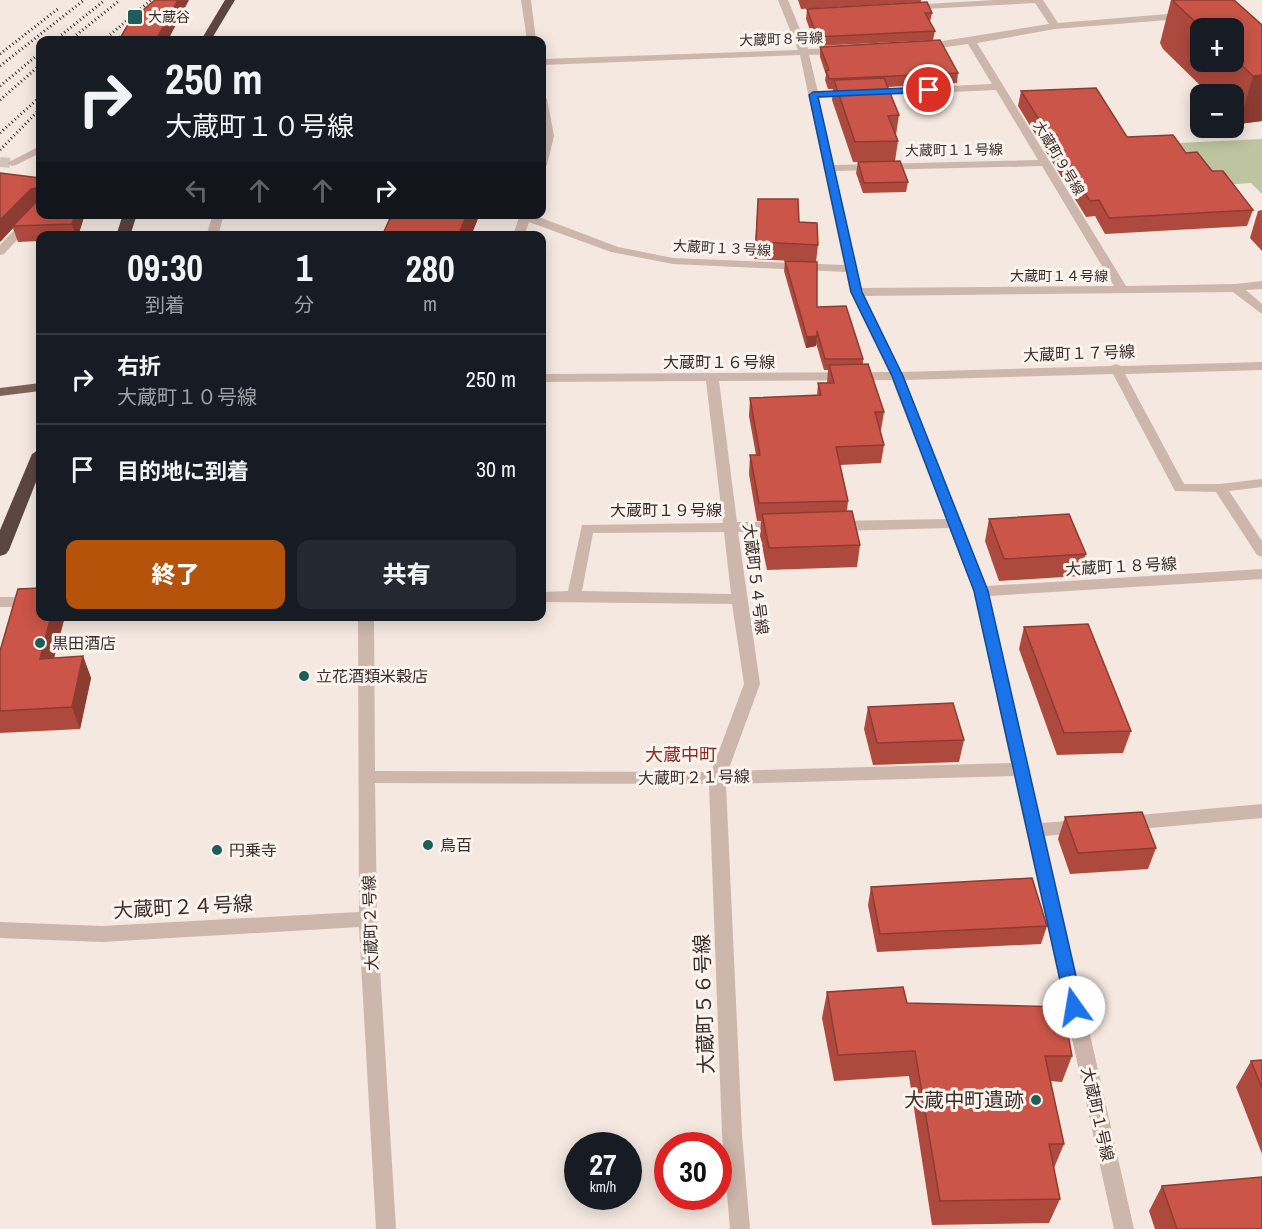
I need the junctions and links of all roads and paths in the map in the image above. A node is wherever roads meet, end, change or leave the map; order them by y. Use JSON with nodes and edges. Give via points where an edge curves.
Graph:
{"nodes":[{"id":1,"x":230,"y":0,"type":"edge"},
{"id":2,"x":526,"y":0,"type":"edge"},
{"id":3,"x":783,"y":0,"type":"edge"},
{"id":4,"x":896,"y":9,"type":"edge"},
{"id":5,"x":1055,"y":26,"type":"junction"},
{"id":6,"x":1190,"y":26,"type":"edge"},
{"id":7,"x":208,"y":36,"type":"edge"},
{"id":8,"x":530,"y":36,"type":"edge"},
{"id":9,"x":971,"y":41,"type":"junction"},
{"id":10,"x":914,"y":48,"type":"edge"},
{"id":11,"x":848,"y":50,"type":"edge"},
{"id":12,"x":804,"y":52,"type":"junction"},
{"id":13,"x":546,"y":62,"type":"edge"},
{"id":14,"x":998,"y":87,"type":"junction"},
{"id":15,"x":813,"y":95,"type":"junction"},
{"id":16,"x":546,"y":120,"type":"edge"},
{"id":17,"x":546,"y":148,"type":"edge"},
{"id":18,"x":36,"y":151,"type":"edge"},
{"id":19,"x":12,"y":163,"type":"tunnel mouth"},
{"id":20,"x":1045,"y":163,"type":"junction"},
{"id":21,"x":829,"y":168,"type":"junction"},
{"id":22,"x":36,"y":212,"type":"edge"},
{"id":23,"x":534,"y":219,"type":"edge"},
{"id":24,"x":0,"y":252,"type":"edge"},
{"id":25,"x":851,"y":269,"type":"junction"},
{"id":26,"x":1262,"y":285,"type":"edge"},
{"id":27,"x":1236,"y":288,"type":"junction"},
{"id":28,"x":1122,"y":290,"type":"junction"},
{"id":29,"x":856,"y":292,"type":"junction"},
{"id":30,"x":1262,"y":310,"type":"edge"},
{"id":31,"x":1262,"y":366,"type":"edge"},
{"id":32,"x":1116,"y":368,"type":"junction"},
{"id":33,"x":897,"y":376,"type":"junction"},
{"id":34,"x":546,"y":378,"type":"edge"},
{"id":35,"x":712,"y":379,"type":"junction"},
{"id":36,"x":36,"y":388,"type":"edge"},
{"id":37,"x":0,"y":392,"type":"edge"},
{"id":38,"x":36,"y":464,"type":"edge"},
{"id":39,"x":1262,"y":483,"type":"edge"},
{"id":40,"x":1220,"y":488,"type":"junction"},
{"id":41,"x":955,"y":522,"type":"junction"},
{"id":42,"x":825,"y":526,"type":"edge"},
{"id":43,"x":790,"y":527,"type":"edge"},
{"id":44,"x":731,"y":529,"type":"junction"},
{"id":45,"x":0,"y":550,"type":"edge"},
{"id":46,"x":1262,"y":552,"type":"edge"},
{"id":47,"x":1262,"y":574,"type":"edge"},
{"id":48,"x":981,"y":591,"type":"junction"},
{"id":49,"x":574,"y":596,"type":"junction"},
{"id":50,"x":546,"y":597,"type":"edge"},
{"id":51,"x":739,"y":599,"type":"junction"},
{"id":52,"x":0,"y":602,"type":"edge"},
{"id":53,"x":36,"y":602,"type":"edge"},
{"id":54,"x":366,"y":621,"type":"edge"},
{"id":55,"x":1021,"y":770,"type":"junction"},
{"id":56,"x":367,"y":777,"type":"junction"},
{"id":57,"x":717,"y":778,"type":"junction"},
{"id":58,"x":1262,"y":811,"type":"edge"},
{"id":59,"x":1115,"y":824,"type":"edge"},
{"id":60,"x":1092,"y":826,"type":"edge"},
{"id":61,"x":1035,"y":830,"type":"junction"},
{"id":62,"x":368,"y":919,"type":"junction"},
{"id":63,"x":0,"y":930,"type":"edge"},
{"id":64,"x":386,"y":1229,"type":"edge"},
{"id":65,"x":740,"y":1229,"type":"edge"},
{"id":66,"x":1124,"y":1229,"type":"edge"}],
"edges":[{"from":1,"to":7,"type":"highway"},
{"from":2,"to":8,"type":"street"},
{"from":3,"to":12,"type":"street","name":"大蔵町１号線","via":[[795,15]]},
{"from":4,"to":5,"type":"street","via":[[1038,0]]},
{"from":5,"to":6,"type":"street","via":[[1168,17]]},
{"from":5,"to":9,"type":"street"},
{"from":9,"to":10,"type":"street"},
{"from":9,"to":14,"type":"street","name":"大蔵町９号線"},
{"from":11,"to":12,"type":"street","name":"大蔵町８号線"},
{"from":12,"to":13,"type":"street","name":"大蔵町８号線"},
{"from":12,"to":15,"type":"street","name":"大蔵町１号線"},
{"from":14,"to":15,"type":"street"},
{"from":14,"to":20,"type":"street","name":"大蔵町９号線"},
{"from":15,"to":21,"type":"street","name":"大蔵町１号線"},
{"from":16,"to":17,"type":"street"},
{"from":18,"to":19,"type":"street"},
{"from":20,"to":21,"type":"street","name":"大蔵町１１号線"},
{"from":20,"to":28,"type":"street","name":"大蔵町９号線"},
{"from":21,"to":25,"type":"street","name":"大蔵町１号線"},
{"from":22,"to":24,"type":"street"},
{"from":23,"to":25,"type":"street","name":"大蔵町１３号線","via":[[615,250],[673,261]]},
{"from":25,"to":29,"type":"street","name":"大蔵町１号線"},
{"from":26,"to":27,"type":"street","name":"大蔵町１４号線"},
{"from":27,"to":28,"type":"street","name":"大蔵町１４号線"},
{"from":27,"to":30,"type":"street"},
{"from":28,"to":29,"type":"street","name":"大蔵町１４号線"},
{"from":29,"to":33,"type":"street","name":"大蔵町１号線"},
{"from":31,"to":32,"type":"street","name":"大蔵町１７号線"},
{"from":32,"to":33,"type":"street","name":"大蔵町１７号線"},
{"from":32,"to":40,"type":"street","via":[[1180,488]]},
{"from":33,"to":35,"type":"street","name":"大蔵町１６号線"},
{"from":33,"to":41,"type":"street","name":"大蔵町１号線"},
{"from":34,"to":35,"type":"street","name":"大蔵町１６号線"},
{"from":35,"to":44,"type":"street","name":"大蔵町５４号線"},
{"from":36,"to":37,"type":"main road"},
{"from":38,"to":45,"type":"highway"},
{"from":39,"to":40,"type":"street"},
{"from":40,"to":46,"type":"street"},
{"from":41,"to":42,"type":"street"},
{"from":41,"to":48,"type":"street","name":"大蔵町１号線"},
{"from":43,"to":44,"type":"street","name":"大蔵町１９号線"},
{"from":44,"to":49,"type":"street","name":"大蔵町１９号線","via":[[587,528]]},
{"from":44,"to":51,"type":"street","name":"大蔵町５４号線"},
{"from":47,"to":48,"type":"street","name":"大蔵町１８号線"},
{"from":48,"to":55,"type":"street","name":"大蔵町１号線"},
{"from":49,"to":50,"type":"street"},
{"from":49,"to":51,"type":"street"},
{"from":51,"to":57,"type":"street","name":"大蔵町５４号線","via":[[752,684]]},
{"from":52,"to":53,"type":"street"},
{"from":54,"to":56,"type":"street","name":"大蔵町２号線"},
{"from":55,"to":57,"type":"street","name":"大蔵町２１号線"},
{"from":55,"to":61,"type":"street","name":"大蔵町１号線"},
{"from":56,"to":57,"type":"street","name":"大蔵町２１号線"},
{"from":56,"to":62,"type":"street","name":"大蔵町２号線"},
{"from":57,"to":65,"type":"street","name":"大蔵町５６号線"},
{"from":58,"to":59,"type":"street"},
{"from":60,"to":61,"type":"street"},
{"from":61,"to":66,"type":"street","name":"大蔵町１号線"},
{"from":62,"to":63,"type":"street","name":"大蔵町２４号線","via":[[102,934]]},
{"from":62,"to":64,"type":"street","name":"大蔵町２号線"}]}
